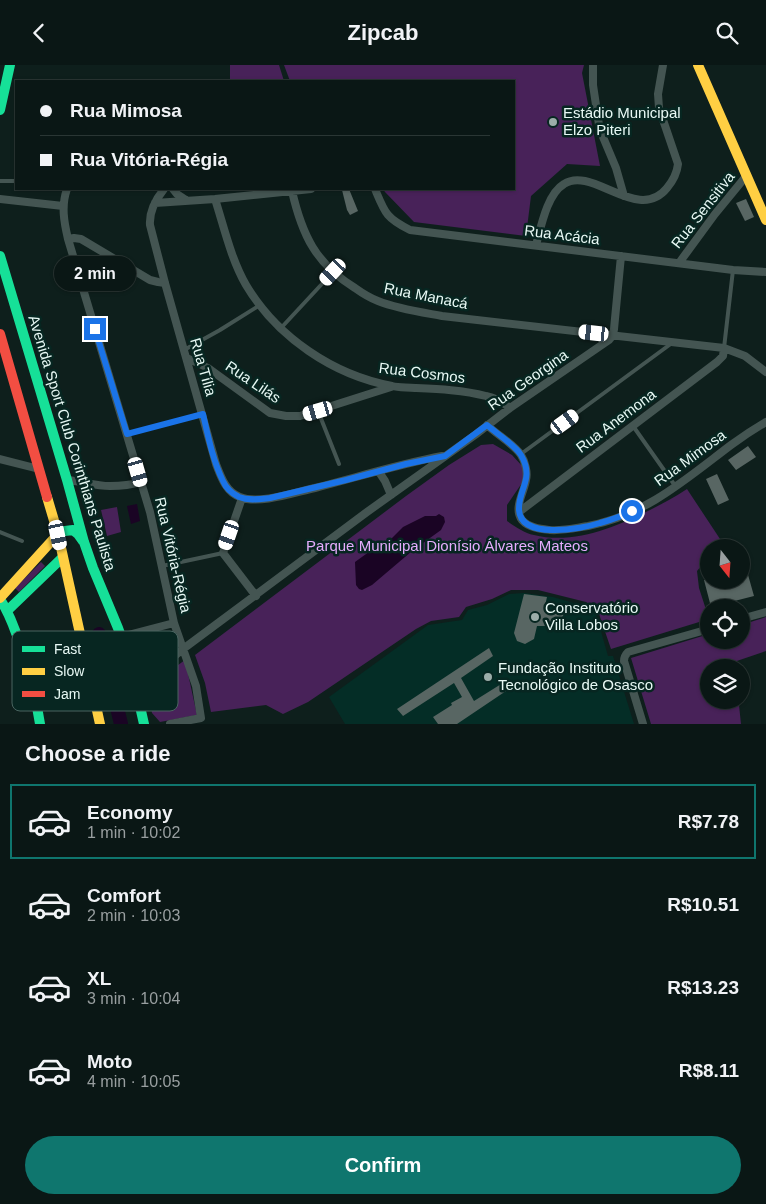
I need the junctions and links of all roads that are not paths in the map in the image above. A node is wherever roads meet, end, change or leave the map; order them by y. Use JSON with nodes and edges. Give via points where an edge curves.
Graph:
{"nodes":[{"id":1,"x":10,"y":65,"type":"edge"},
{"id":2,"x":593,"y":65,"type":"edge"},
{"id":3,"x":663,"y":65,"type":"edge"},
{"id":4,"x":698,"y":65,"type":"edge"},
{"id":5,"x":0,"y":110,"type":"edge"},
{"id":6,"x":748,"y":175,"type":"junction"},
{"id":7,"x":0,"y":181,"type":"edge"},
{"id":8,"x":15,"y":181,"type":"edge"},
{"id":9,"x":67,"y":190,"type":"edge"},
{"id":10,"x":163,"y":190,"type":"edge"},
{"id":11,"x":174,"y":190,"type":"edge"},
{"id":12,"x":302,"y":190,"type":"edge"},
{"id":13,"x":374,"y":190,"type":"edge"},
{"id":14,"x":292,"y":191,"type":"junction"},
{"id":15,"x":624,"y":197,"type":"junction"},
{"id":16,"x":0,"y":199,"type":"edge"},
{"id":17,"x":215,"y":199,"type":"junction"},
{"id":18,"x":762,"y":199,"type":"edge"},
{"id":19,"x":186,"y":200,"type":"junction"},
{"id":20,"x":155,"y":203,"type":"junction"},
{"id":21,"x":63,"y":206,"type":"junction"},
{"id":22,"x":766,"y":219,"type":"edge"},
{"id":23,"x":68,"y":239,"type":"junction"},
{"id":24,"x":536,"y":245,"type":"junction"},
{"id":25,"x":621,"y":256,"type":"junction"},
{"id":26,"x":0,"y":257,"type":"edge"},
{"id":27,"x":680,"y":263,"type":"junction"},
{"id":28,"x":733,"y":270,"type":"junction"},
{"id":29,"x":333,"y":272,"type":"junction"},
{"id":30,"x":766,"y":272,"type":"edge"},
{"id":31,"x":165,"y":283,"type":"junction"},
{"id":32,"x":260,"y":305,"type":"junction"},
{"id":33,"x":281,"y":328,"type":"junction"},
{"id":34,"x":0,"y":335,"type":"edge"},
{"id":35,"x":613,"y":335,"type":"junction"},
{"id":36,"x":672,"y":343,"type":"junction"},
{"id":37,"x":724,"y":349,"type":"junction"},
{"id":38,"x":184,"y":350,"type":"junction"},
{"id":39,"x":187,"y":358,"type":"junction"},
{"id":40,"x":766,"y":371,"type":"edge"},
{"id":41,"x":393,"y":387,"type":"junction"},
{"id":42,"x":510,"y":408,"type":"junction"},
{"id":43,"x":318,"y":411,"type":"junction"},
{"id":44,"x":203,"y":414,"type":"junction"},
{"id":45,"x":766,"y":422,"type":"edge"},
{"id":46,"x":487,"y":425,"type":"junction"},
{"id":47,"x":633,"y":426,"type":"junction"},
{"id":48,"x":127,"y":434,"type":"junction"},
{"id":49,"x":521,"y":455,"type":"junction"},
{"id":50,"x":445,"y":456,"type":"junction"},
{"id":51,"x":0,"y":459,"type":"edge"},
{"id":52,"x":339,"y":464,"type":"dead end"},
{"id":53,"x":406,"y":464,"type":"junction"},
{"id":54,"x":39,"y":469,"type":"junction"},
{"id":55,"x":379,"y":472,"type":"junction"},
{"id":56,"x":420,"y":475,"type":"junction"},
{"id":57,"x":67,"y":480,"type":"junction"},
{"id":58,"x":141,"y":482,"type":"junction"},
{"id":59,"x":676,"y":487,"type":"junction"},
{"id":60,"x":391,"y":495,"type":"junction"},
{"id":61,"x":242,"y":498,"type":"junction"},
{"id":62,"x":519,"y":512,"type":"junction"},
{"id":63,"x":0,"y":532,"type":"edge"},
{"id":64,"x":58,"y":535,"type":"junction"},
{"id":65,"x":22,"y":541,"type":"dead end"},
{"id":66,"x":84,"y":542,"type":"junction"},
{"id":67,"x":223,"y":553,"type":"junction"},
{"id":68,"x":62,"y":558,"type":"junction"},
{"id":69,"x":162,"y":566,"type":"junction"},
{"id":70,"x":256,"y":596,"type":"junction"},
{"id":71,"x":0,"y":599,"type":"edge"},
{"id":72,"x":8,"y":610,"type":"junction"},
{"id":73,"x":766,"y":612,"type":"edge"},
{"id":74,"x":750,"y":616,"type":"edge"},
{"id":75,"x":174,"y":623,"type":"junction"},
{"id":76,"x":15,"y":631,"type":"edge"},
{"id":77,"x":82,"y":631,"type":"edge"},
{"id":78,"x":118,"y":631,"type":"edge"},
{"id":79,"x":143,"y":631,"type":"edge"},
{"id":80,"x":177,"y":631,"type":"edge"},
{"id":81,"x":700,"y":632,"type":"edge"},
{"id":82,"x":178,"y":635,"type":"edge"},
{"id":83,"x":183,"y":649,"type":"junction"},
{"id":84,"x":178,"y":653,"type":"edge"},
{"id":85,"x":39,"y":711,"type":"edge"},
{"id":86,"x":98,"y":711,"type":"edge"},
{"id":87,"x":141,"y":711,"type":"edge"},
{"id":88,"x":202,"y":721,"type":"edge"},
{"id":89,"x":40,"y":724,"type":"edge"},
{"id":90,"x":100,"y":724,"type":"edge"},
{"id":91,"x":144,"y":724,"type":"edge"},
{"id":92,"x":170,"y":724,"type":"edge"},
{"id":93,"x":643,"y":724,"type":"edge"}],
"edges":[{"from":1,"to":5,"type":"main road"},
{"from":2,"to":15,"type":"street","via":[[599,125]]},
{"from":3,"to":15,"type":"street","via":[[659,108],[677,170],[669,186],[657,197],[640,200]]},
{"from":4,"to":6,"type":"main road"},
{"from":6,"to":18,"type":"main road"},
{"from":6,"to":27,"type":"street","name":"Rua Sensitiva"},
{"from":7,"to":8,"type":"lane"},
{"from":9,"to":21,"type":"street"},
{"from":10,"to":20,"type":"street","name":"Rua Tília"},
{"from":11,"to":19,"type":"street"},
{"from":12,"to":14,"type":"street"},
{"from":13,"to":24,"type":"street","name":"Rua Acácia","via":[[386,214],[410,230]]},
{"from":14,"to":17,"type":"street"},
{"from":14,"to":29,"type":"street","name":"Rua Manacá","via":[[312,247]]},
{"from":15,"to":24,"type":"street","via":[[580,179],[564,183],[549,204]]},
{"from":16,"to":21,"type":"street"},
{"from":17,"to":19,"type":"street"},
{"from":17,"to":32,"type":"street","name":"Rua Cosmos","via":[[240,273]]},
{"from":18,"to":22,"type":"main road"},
{"from":19,"to":20,"type":"street"},
{"from":20,"to":31,"type":"street","name":"Rua Tília","via":[[150,225]]},
{"from":21,"to":23,"type":"street","name":"Rua Vitória-Régia"},
{"from":23,"to":31,"type":"street","via":[[81,239],[150,280]]},
{"from":23,"to":48,"type":"street","name":"Rua Vitória-Régia"},
{"from":24,"to":25,"type":"street","name":"Rua Acácia"},
{"from":25,"to":27,"type":"street","name":"Rua Acácia"},
{"from":25,"to":35,"type":"street"},
{"from":26,"to":57,"type":"main road","name":"Avenida Sport Club Corinthians Paulista"},
{"from":27,"to":28,"type":"street","name":"Rua Acácia"},
{"from":28,"to":30,"type":"street","name":"Rua Acácia"},
{"from":28,"to":37,"type":"lane"},
{"from":29,"to":33,"type":"lane"},
{"from":29,"to":35,"type":"street","name":"Rua Manacá","via":[[378,301],[413,311]]},
{"from":31,"to":38,"type":"street","name":"Rua Tília"},
{"from":32,"to":33,"type":"street","name":"Rua Cosmos"},
{"from":32,"to":38,"type":"lane"},
{"from":33,"to":41,"type":"street","name":"Rua Cosmos","via":[[309,352],[350,375]]},
{"from":34,"to":54,"type":"main road"},
{"from":35,"to":36,"type":"street"},
{"from":35,"to":42,"type":"street","name":"Rua Georgina"},
{"from":36,"to":37,"type":"street"},
{"from":36,"to":49,"type":"lane"},
{"from":37,"to":40,"type":"street","via":[[745,355]]},
{"from":37,"to":47,"type":"street","name":"Rua Anemona","via":[[717,363]]},
{"from":38,"to":39,"type":"street","name":"Rua Tília"},
{"from":39,"to":43,"type":"street","name":"Rua Lilás","via":[[208,368],[270,413],[296,417]]},
{"from":39,"to":44,"type":"street","name":"Rua Tília"},
{"from":41,"to":42,"type":"street","name":"Rua Cosmos","via":[[488,396]]},
{"from":41,"to":43,"type":"street","name":"Rua Lilás"},
{"from":42,"to":46,"type":"street","name":"Rua Georgina"},
{"from":43,"to":52,"type":"lane"},
{"from":44,"to":48,"type":"lane"},
{"from":44,"to":61,"type":"street","name":"Rua Tília","via":[[223,482]]},
{"from":45,"to":59,"type":"street","name":"Rua Mimosa"},
{"from":46,"to":49,"type":"street"},
{"from":46,"to":50,"type":"street","name":"Rua Georgina"},
{"from":47,"to":59,"type":"lane"},
{"from":47,"to":62,"type":"street","name":"Rua Anemona"},
{"from":48,"to":58,"type":"street","name":"Rua Vitória-Régia"},
{"from":49,"to":62,"type":"street","via":[[527,477],[520,496]]},
{"from":50,"to":53,"type":"street"},
{"from":50,"to":56,"type":"street","name":"Rua Georgina"},
{"from":51,"to":54,"type":"street"},
{"from":53,"to":55,"type":"street"},
{"from":53,"to":56,"type":"street"},
{"from":54,"to":64,"type":"main road"},
{"from":55,"to":60,"type":"street"},
{"from":55,"to":61,"type":"street","via":[[270,498]]},
{"from":56,"to":60,"type":"street","name":"Rua Georgina"},
{"from":57,"to":58,"type":"street","via":[[109,486]]},
{"from":57,"to":66,"type":"main road","name":"Avenida Sport Club Corinthians Paulista"},
{"from":58,"to":69,"type":"street","name":"Rua Vitória-Régia"},
{"from":59,"to":62,"type":"street","name":"Rua Mimosa","via":[[620,516],[579,528],[537,529],[524,522]]},
{"from":60,"to":70,"type":"street","name":"Rua Georgina"},
{"from":61,"to":67,"type":"street"},
{"from":63,"to":65,"type":"lane"},
{"from":64,"to":66,"type":"main road","via":[[73,530]]},
{"from":64,"to":68,"type":"main road"},
{"from":64,"to":71,"type":"main road"},
{"from":66,"to":78,"type":"main road","name":"Avenida Sport Club Corinthians Paulista"},
{"from":67,"to":69,"type":"lane"},
{"from":67,"to":70,"type":"street"},
{"from":68,"to":72,"type":"main road"},
{"from":68,"to":77,"type":"main road"},
{"from":69,"to":75,"type":"street","name":"Rua Vitória-Régia"},
{"from":70,"to":83,"type":"street","name":"Rua Georgina"},
{"from":71,"to":72,"type":"main road"},
{"from":72,"to":76,"type":"main road"},
{"from":73,"to":74,"type":"street"},
{"from":75,"to":79,"type":"street"},
{"from":75,"to":80,"type":"street","name":"Rua Vitória-Régia"},
{"from":81,"to":93,"type":"street","via":[[628,652],[624,656]]},
{"from":82,"to":83,"type":"street","name":"Rua Vitória-Régia"},
{"from":83,"to":84,"type":"street","name":"Rua Georgina"},
{"from":83,"to":88,"type":"street","name":"Rua Vitória-Régia","via":[[196,686]]},
{"from":85,"to":89,"type":"main road"},
{"from":86,"to":90,"type":"main road"},
{"from":87,"to":91,"type":"main road","name":"Avenida Sport Club Corinthians Paulista"},
{"from":88,"to":92,"type":"street"}]}
